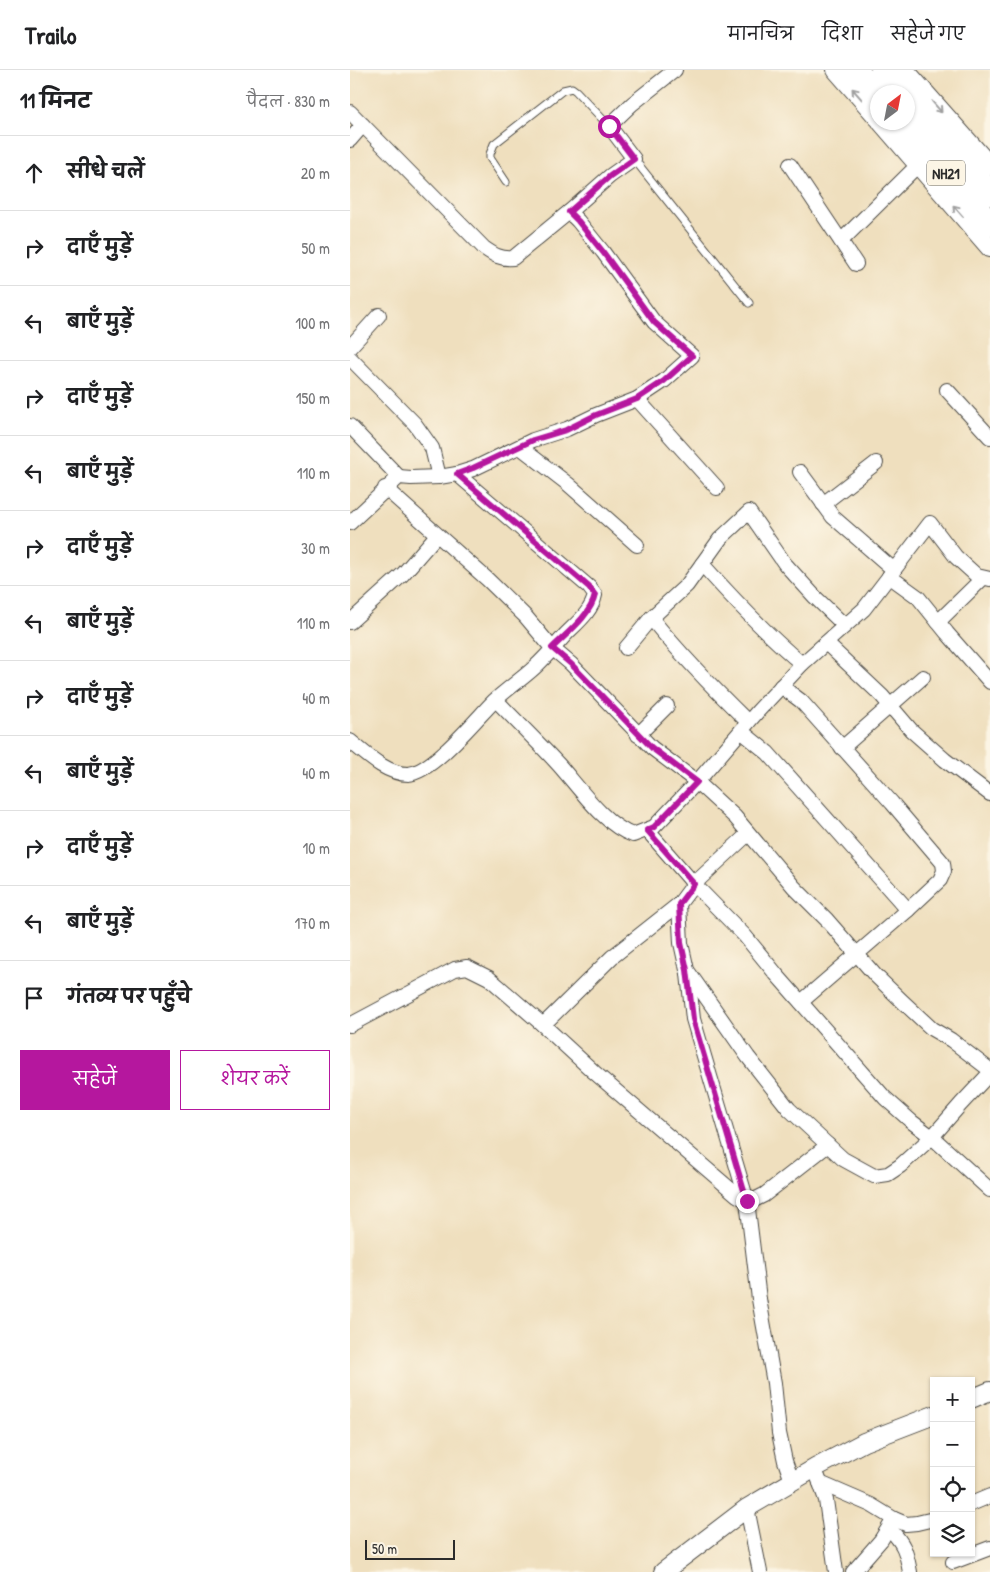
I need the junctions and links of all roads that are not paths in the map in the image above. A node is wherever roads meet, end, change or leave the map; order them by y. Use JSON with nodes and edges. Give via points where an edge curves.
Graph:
{"nodes":[{"id":1,"x":674,"y":70,"type":"edge"},
{"id":2,"x":836,"y":70,"type":"edge"},
{"id":3,"x":855,"y":70,"type":"edge"},
{"id":4,"x":883,"y":70,"type":"edge"},
{"id":5,"x":905,"y":70,"type":"edge"},
{"id":6,"x":897,"y":85,"type":"edge"},
{"id":7,"x":870,"y":86,"type":"edge"},
{"id":8,"x":915,"y":106,"type":"edge"},
{"id":9,"x":870,"y":109,"type":"edge"},
{"id":10,"x":350,"y":112,"type":"edge"},
{"id":11,"x":363,"y":125,"type":"junction"},
{"id":12,"x":609,"y":126,"type":"junction"},
{"id":13,"x":889,"y":130,"type":"edge"},
{"id":14,"x":908,"y":130,"type":"edge"},
{"id":15,"x":350,"y":140,"type":"edge"},
{"id":16,"x":987,"y":158,"type":"edge"},
{"id":17,"x":634,"y":159,"type":"junction"},
{"id":18,"x":790,"y":165,"type":"dead end"},
{"id":19,"x":918,"y":165,"type":"junction"},
{"id":20,"x":506,"y":182,"type":"dead end"},
{"id":21,"x":990,"y":193,"type":"edge"},
{"id":22,"x":569,"y":212,"type":"junction"},
{"id":23,"x":990,"y":224,"type":"edge"},
{"id":24,"x":840,"y":241,"type":"junction"},
{"id":25,"x":990,"y":248,"type":"edge"},
{"id":26,"x":856,"y":264,"type":"dead end"},
{"id":27,"x":748,"y":302,"type":"dead end"},
{"id":28,"x":379,"y":315,"type":"dead end"},
{"id":29,"x":350,"y":347,"type":"edge"},
{"id":30,"x":350,"y":358,"type":"edge"},
{"id":31,"x":947,"y":390,"type":"dead end"},
{"id":32,"x":637,"y":399,"type":"junction"},
{"id":33,"x":350,"y":426,"type":"edge"},
{"id":34,"x":990,"y":437,"type":"edge"},
{"id":35,"x":520,"y":447,"type":"junction"},
{"id":36,"x":876,"y":463,"type":"dead end"},
{"id":37,"x":800,"y":472,"type":"dead end"},
{"id":38,"x":457,"y":474,"type":"junction"},
{"id":39,"x":398,"y":477,"type":"junction"},
{"id":40,"x":439,"y":477,"type":"junction"},
{"id":41,"x":385,"y":488,"type":"junction"},
{"id":42,"x":717,"y":488,"type":"dead end"},
{"id":43,"x":823,"y":504,"type":"junction"},
{"id":44,"x":350,"y":523,"type":"edge"},
{"id":45,"x":437,"y":535,"type":"junction"},
{"id":46,"x":637,"y":545,"type":"dead end"},
{"id":47,"x":702,"y":564,"type":"junction"},
{"id":48,"x":891,"y":573,"type":"junction"},
{"id":49,"x":986,"y":578,"type":"edge"},
{"id":50,"x":652,"y":618,"type":"junction"},
{"id":51,"x":350,"y":622,"type":"edge"},
{"id":52,"x":938,"y":622,"type":"junction"},
{"id":53,"x":845,"y":626,"type":"junction"},
{"id":54,"x":826,"y":644,"type":"junction"},
{"id":55,"x":552,"y":648,"type":"junction"},
{"id":56,"x":626,"y":648,"type":"dead end"},
{"id":57,"x":802,"y":664,"type":"junction"},
{"id":58,"x":923,"y":677,"type":"dead end"},
{"id":59,"x":990,"y":682,"type":"edge"},
{"id":60,"x":782,"y":686,"type":"junction"},
{"id":61,"x":496,"y":700,"type":"junction"},
{"id":62,"x":667,"y":706,"type":"dead end"},
{"id":63,"x":890,"y":706,"type":"junction"},
{"id":64,"x":745,"y":726,"type":"junction"},
{"id":65,"x":638,"y":735,"type":"junction"},
{"id":66,"x":350,"y":741,"type":"edge"},
{"id":67,"x":842,"y":748,"type":"junction"},
{"id":68,"x":697,"y":782,"type":"junction"},
{"id":69,"x":990,"y":794,"type":"edge"},
{"id":70,"x":647,"y":830,"type":"junction"},
{"id":71,"x":748,"y":834,"type":"junction"},
{"id":72,"x":694,"y":884,"type":"junction"},
{"id":73,"x":679,"y":904,"type":"junction"},
{"id":74,"x":908,"y":910,"type":"junction"},
{"id":75,"x":856,"y":955,"type":"junction"},
{"id":76,"x":687,"y":970,"type":"junction"},
{"id":77,"x":801,"y":1002,"type":"junction"},
{"id":78,"x":350,"y":1025,"type":"edge"},
{"id":79,"x":543,"y":1025,"type":"junction"},
{"id":80,"x":990,"y":1072,"type":"edge"},
{"id":81,"x":932,"y":1137,"type":"junction"},
{"id":82,"x":828,"y":1145,"type":"junction"},
{"id":83,"x":990,"y":1190,"type":"edge"},
{"id":84,"x":747,"y":1201,"type":"junction"},
{"id":85,"x":990,"y":1391,"type":"edge"},
{"id":86,"x":975,"y":1397,"type":"edge"},
{"id":87,"x":930,"y":1417,"type":"edge"},
{"id":88,"x":818,"y":1475,"type":"junction"},
{"id":89,"x":792,"y":1481,"type":"junction"},
{"id":90,"x":990,"y":1496,"type":"edge"},
{"id":91,"x":975,"y":1502,"type":"edge"},
{"id":92,"x":747,"y":1508,"type":"junction"},
{"id":93,"x":930,"y":1520,"type":"edge"},
{"id":94,"x":891,"y":1523,"type":"junction"},
{"id":95,"x":990,"y":1548,"type":"edge"},
{"id":96,"x":953,"y":1563,"type":"edge"},
{"id":97,"x":663,"y":1572,"type":"edge"},
{"id":98,"x":760,"y":1572,"type":"edge"},
{"id":99,"x":836,"y":1572,"type":"edge"},
{"id":100,"x":853,"y":1572,"type":"edge"},
{"id":101,"x":910,"y":1572,"type":"edge"}],
"edges":[{"from":1,"to":12,"type":"street"},
{"from":9,"to":2,"type":"street","one_way":true},
{"from":3,"to":7,"type":"highway"},
{"from":4,"to":6,"type":"highway"},
{"from":5,"to":16,"type":"street","one_way":true},
{"from":8,"to":21,"type":"highway","number":"NH21"},
{"from":10,"to":11,"type":"street"},
{"from":11,"to":15,"type":"street"},
{"from":11,"to":22,"type":"street","via":[[495,256],[513,258]]},
{"from":12,"to":17,"type":"street"},
{"from":12,"to":20,"type":"lane","via":[[576,91],[572,88],[563,90],[491,148],[490,158]]},
{"from":13,"to":19,"type":"street"},
{"from":14,"to":23,"type":"highway","number":"NH21"},
{"from":17,"to":22,"type":"street"},
{"from":17,"to":27,"type":"lane"},
{"from":18,"to":24,"type":"street"},
{"from":19,"to":24,"type":"street"},
{"from":25,"to":19,"type":"street","one_way":true},
{"from":22,"to":32,"type":"street","via":[[654,322],[692,356]]},
{"from":24,"to":26,"type":"street"},
{"from":28,"to":29,"type":"street"},
{"from":30,"to":40,"type":"street","via":[[425,436],[432,448]]},
{"from":31,"to":34,"type":"street"},
{"from":32,"to":35,"type":"street"},
{"from":32,"to":42,"type":"street"},
{"from":33,"to":39,"type":"street"},
{"from":35,"to":38,"type":"street"},
{"from":35,"to":46,"type":"street"},
{"from":36,"to":43,"type":"street"},
{"from":37,"to":43,"type":"street"},
{"from":38,"to":40,"type":"street"},
{"from":38,"to":55,"type":"street","via":[[595,595],[584,616]]},
{"from":39,"to":40,"type":"street"},
{"from":39,"to":41,"type":"street"},
{"from":41,"to":44,"type":"street"},
{"from":41,"to":45,"type":"street"},
{"from":43,"to":48,"type":"street","via":[[833,518]]},
{"from":45,"to":51,"type":"street","via":[[402,574]]},
{"from":45,"to":55,"type":"street","via":[[526,617]]},
{"from":47,"to":50,"type":"street","via":[[686,585]]},
{"from":47,"to":53,"type":"street","via":[[720,539],[749,512],[785,564]]},
{"from":47,"to":57,"type":"street","via":[[748,615]]},
{"from":48,"to":49,"type":"street","via":[[930,523],[956,556],[977,576]]},
{"from":48,"to":52,"type":"street","via":[[918,597]]},
{"from":48,"to":53,"type":"street","via":[[864,609]]},
{"from":49,"to":52,"type":"street"},
{"from":50,"to":56,"type":"street"},
{"from":50,"to":64,"type":"street"},
{"from":52,"to":59,"type":"street"},
{"from":53,"to":54,"type":"street"},
{"from":54,"to":57,"type":"street"},
{"from":54,"to":63,"type":"street"},
{"from":55,"to":61,"type":"street"},
{"from":55,"to":65,"type":"street"},
{"from":57,"to":60,"type":"street"},
{"from":58,"to":63,"type":"street"},
{"from":60,"to":64,"type":"street"},
{"from":60,"to":67,"type":"street","via":[[801,701]]},
{"from":61,"to":66,"type":"street","via":[[442,755],[422,770],[409,774],[394,771],[374,760]]},
{"from":61,"to":70,"type":"street","via":[[611,821],[625,833],[634,835]]},
{"from":62,"to":65,"type":"street"},
{"from":63,"to":67,"type":"street"},
{"from":63,"to":69,"type":"street","via":[[945,760]]},
{"from":64,"to":68,"type":"street"},
{"from":64,"to":74,"type":"street"},
{"from":65,"to":68,"type":"street"},
{"from":67,"to":74,"type":"street","via":[[943,863],[940,880]]},
{"from":68,"to":70,"type":"street","via":[[654,827]]},
{"from":68,"to":71,"type":"street","via":[[735,817]]},
{"from":70,"to":72,"type":"street"},
{"from":71,"to":72,"type":"street"},
{"from":71,"to":75,"type":"street"},
{"from":72,"to":73,"type":"street"},
{"from":72,"to":77,"type":"street","via":[[745,936]]},
{"from":73,"to":76,"type":"street","via":[[681,943]]},
{"from":73,"to":79,"type":"street","via":[[612,957]]},
{"from":74,"to":75,"type":"street"},
{"from":75,"to":77,"type":"street"},
{"from":75,"to":80,"type":"street","via":[[932,1030],[951,1040]]},
{"from":76,"to":82,"type":"street","via":[[789,1109]]},
{"from":76,"to":84,"type":"street","via":[[693,1019]]},
{"from":77,"to":81,"type":"street","via":[[885,1098]]},
{"from":78,"to":79,"type":"street","via":[[455,969],[467,968],[489,978]]},
{"from":79,"to":84,"type":"street"},
{"from":80,"to":81,"type":"street"},
{"from":81,"to":82,"type":"street","via":[[900,1166],[888,1174],[874,1176],[844,1159]]},
{"from":81,"to":83,"type":"street"},
{"from":82,"to":84,"type":"street","via":[[764,1195]]},
{"from":84,"to":89,"type":"street","via":[[779,1433]]},
{"from":85,"to":86,"type":"street"},
{"from":87,"to":88,"type":"street","via":[[864,1442]]},
{"from":88,"to":89,"type":"street"},
{"from":88,"to":94,"type":"street","via":[[871,1505]]},
{"from":88,"to":99,"type":"street","via":[[826,1500]]},
{"from":89,"to":92,"type":"street"},
{"from":90,"to":91,"type":"street"},
{"from":92,"to":97,"type":"street"},
{"from":92,"to":98,"type":"street"},
{"from":93,"to":94,"type":"street"},
{"from":94,"to":100,"type":"street","via":[[871,1553]]},
{"from":94,"to":101,"type":"street","via":[[904,1546]]},
{"from":95,"to":96,"type":"street"}]}
